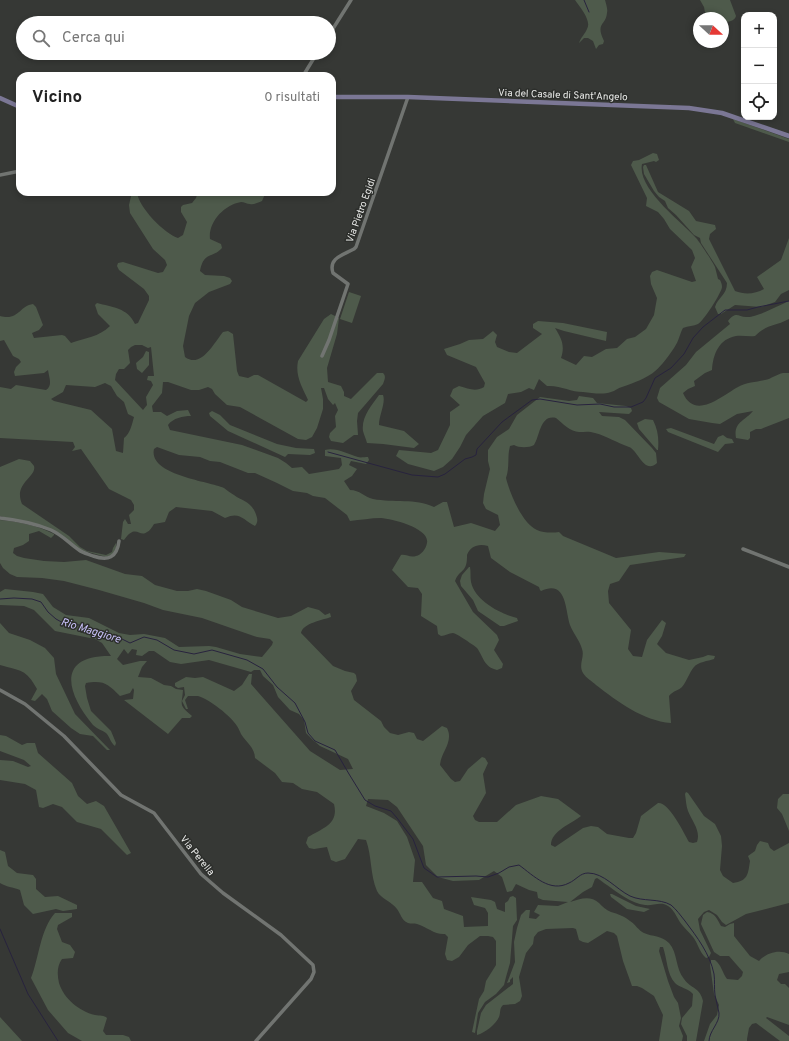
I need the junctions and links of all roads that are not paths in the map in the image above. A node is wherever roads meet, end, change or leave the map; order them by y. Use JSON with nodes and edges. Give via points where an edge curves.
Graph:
{"nodes":[{"id":1,"x":351,"y":0,"type":"edge"},
{"id":2,"x":336,"y":24,"type":"edge"},
{"id":3,"x":313,"y":60,"type":"edge"},
{"id":4,"x":306,"y":72,"type":"edge"},
{"id":5,"x":336,"y":97,"type":"edge"},
{"id":6,"x":408,"y":97,"type":"junction"},
{"id":7,"x":0,"y":98,"type":"edge"},
{"id":8,"x":16,"y":105,"type":"edge"},
{"id":9,"x":789,"y":136,"type":"edge"},
{"id":10,"x":16,"y":172,"type":"edge"},
{"id":11,"x":0,"y":175,"type":"edge"},
{"id":12,"x":322,"y":356,"type":"dead end"},
{"id":13,"x":0,"y":518,"type":"edge"},
{"id":14,"x":119,"y":541,"type":"dead end"},
{"id":15,"x":743,"y":549,"type":"dead end"},
{"id":16,"x":789,"y":567,"type":"edge"},
{"id":17,"x":0,"y":690,"type":"edge"},
{"id":18,"x":256,"y":1041,"type":"edge"}],
"edges":[{"from":1,"to":2,"type":"street"},
{"from":3,"to":4,"type":"street"},
{"from":5,"to":6,"type":"main road","name":"Via del Casale di Sant'Angelo"},
{"from":6,"to":9,"type":"main road","name":"Via del Casale di Sant'Angelo","via":[[688,108],[730,116]]},
{"from":6,"to":12,"type":"street","name":"Via Pietro Egidi","via":[[357,245],[333,262],[333,273],[348,284]]},
{"from":7,"to":8,"type":"main road"},
{"from":10,"to":11,"type":"street"},
{"from":13,"to":14,"type":"street","via":[[25,521],[52,530],[79,550],[99,557],[112,556]]},
{"from":15,"to":16,"type":"street"},
{"from":17,"to":18,"type":"street","name":"Via Perella","via":[[25,704],[64,736],[122,795],[154,813],[200,874],[281,935],[312,964],[314,972],[311,979]]}]}
